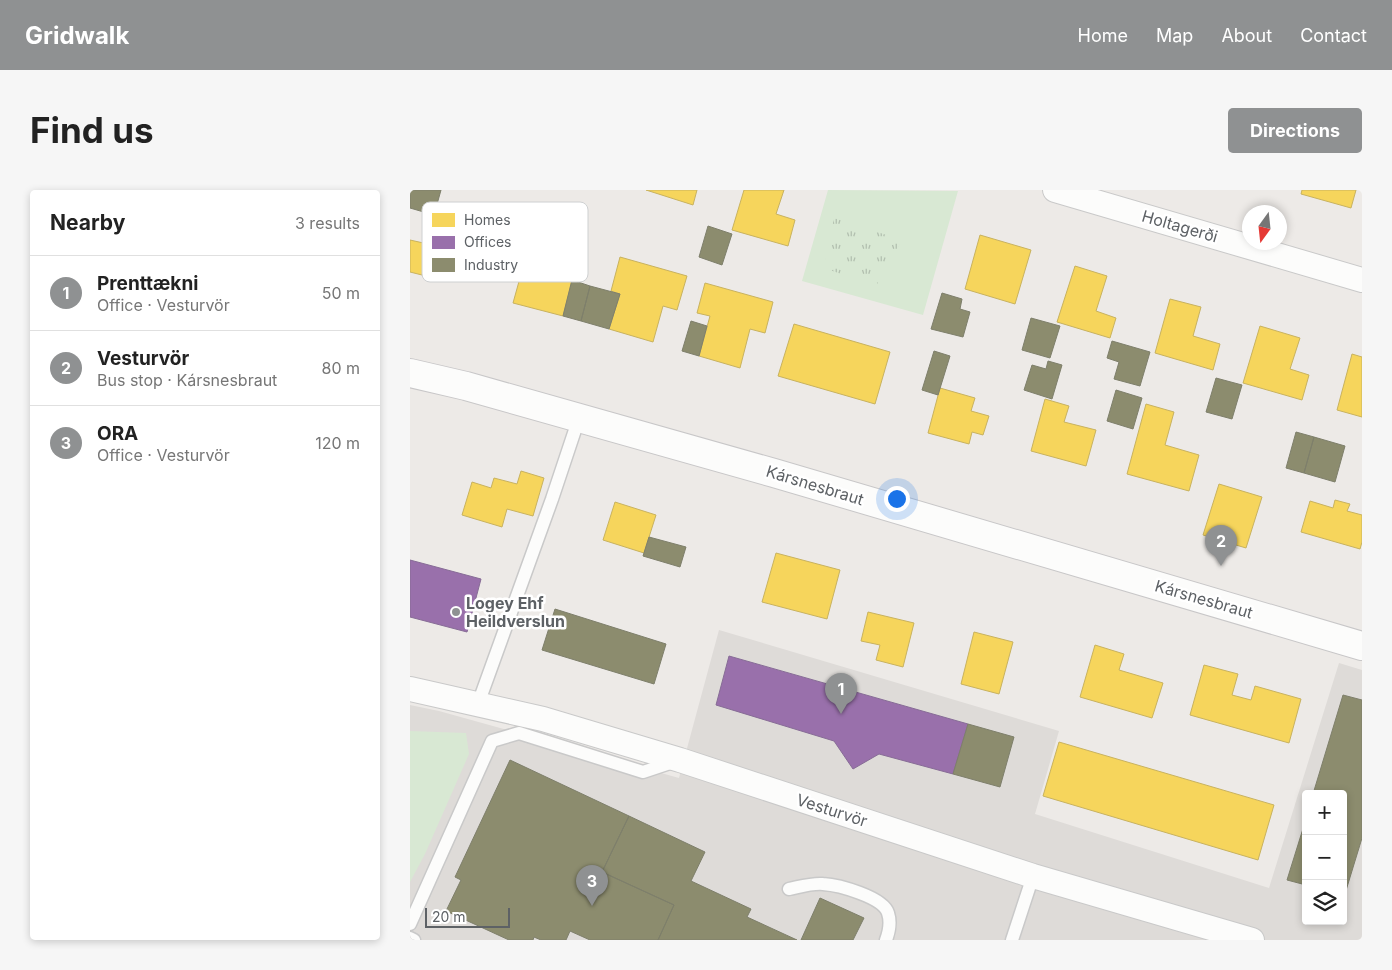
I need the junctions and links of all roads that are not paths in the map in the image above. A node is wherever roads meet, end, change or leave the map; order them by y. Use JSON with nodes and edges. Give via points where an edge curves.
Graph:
{"nodes":[{"id":1,"x":1056,"y":190,"type":"edge"},
{"id":2,"x":1362,"y":280,"type":"edge"},
{"id":3,"x":410,"y":373,"type":"edge"},
{"id":4,"x":579,"y":418,"type":"junction"},
{"id":5,"x":1362,"y":646,"type":"edge"},
{"id":6,"x":410,"y":689,"type":"edge"},
{"id":7,"x":478,"y":704,"type":"junction"},
{"id":8,"x":680,"y":760,"type":"junction"},
{"id":9,"x":1033,"y":876,"type":"junction"},
{"id":10,"x":789,"y":889,"type":"dead end"},
{"id":11,"x":410,"y":924,"type":"edge"},
{"id":12,"x":410,"y":938,"type":"edge"},
{"id":13,"x":414,"y":940,"type":"edge"},
{"id":14,"x":886,"y":940,"type":"edge"},
{"id":15,"x":1012,"y":940,"type":"edge"},
{"id":16,"x":1252,"y":940,"type":"edge"}],
"edges":[{"from":1,"to":2,"type":"street","name":"Holtagerði"},
{"from":3,"to":4,"type":"street","name":"Kársnesbraut"},
{"from":4,"to":5,"type":"street","name":"Kársnesbraut"},
{"from":4,"to":7,"type":"lane"},
{"from":6,"to":7,"type":"street","name":"Vesturvör"},
{"from":7,"to":8,"type":"street","name":"Vesturvör","via":[[543,719]]},
{"from":8,"to":9,"type":"street","name":"Vesturvör"},
{"from":8,"to":11,"type":"lane","via":[[643,772],[519,733],[492,741]]},
{"from":9,"to":15,"type":"lane"},
{"from":9,"to":16,"type":"street","name":"Vesturvör"},
{"from":10,"to":14,"type":"lane","via":[[823,884],[879,901],[888,912],[890,929]]},
{"from":12,"to":13,"type":"lane"}]}
